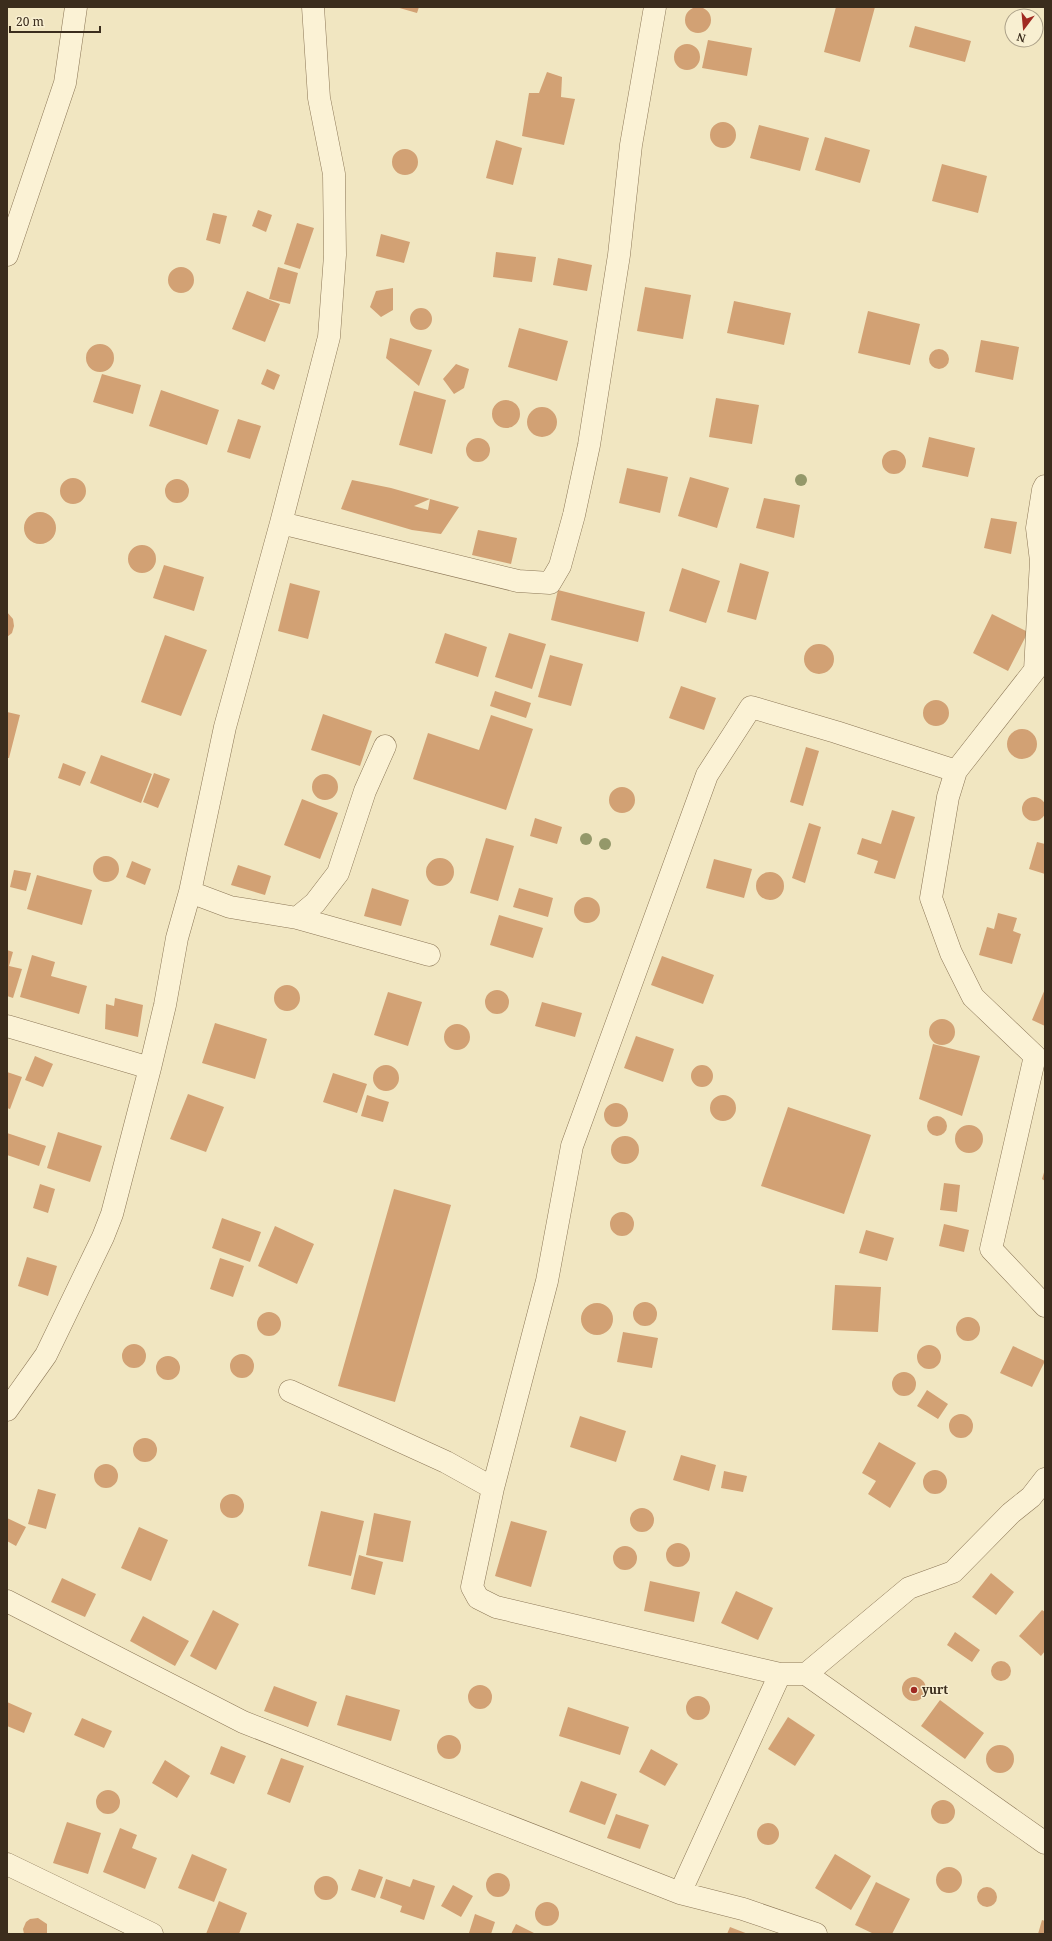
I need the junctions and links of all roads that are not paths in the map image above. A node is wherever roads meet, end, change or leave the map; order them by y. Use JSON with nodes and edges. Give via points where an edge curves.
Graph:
{"nodes":[{"id":1,"x":76,"y":7,"type":"edge"},
{"id":2,"x":314,"y":7,"type":"edge"},
{"id":3,"x":655,"y":7,"type":"edge"},
{"id":4,"x":7,"y":255,"type":"edge"},
{"id":5,"x":1045,"y":486,"type":"edge"},
{"id":6,"x":282,"y":523,"type":"junction"},
{"id":7,"x":1043,"y":563,"type":"edge"},
{"id":8,"x":1040,"y":673,"type":"edge"},
{"id":9,"x":385,"y":746,"type":"dead end"},
{"id":10,"x":956,"y":771,"type":"junction"},
{"id":11,"x":190,"y":892,"type":"junction"},
{"id":12,"x":296,"y":918,"type":"junction"},
{"id":13,"x":429,"y":955,"type":"dead end"},
{"id":14,"x":7,"y":1026,"type":"edge"},
{"id":15,"x":1040,"y":1057,"type":"edge"},
{"id":16,"x":150,"y":1068,"type":"junction"},
{"id":17,"x":1045,"y":1306,"type":"edge"},
{"id":18,"x":290,"y":1391,"type":"dead end"},
{"id":19,"x":7,"y":1410,"type":"edge"},
{"id":20,"x":1045,"y":1479,"type":"edge"},
{"id":21,"x":493,"y":1488,"type":"junction"},
{"id":22,"x":1038,"y":1503,"type":"edge"},
{"id":23,"x":7,"y":1601,"type":"edge"},
{"id":24,"x":780,"y":1674,"type":"junction"},
{"id":25,"x":806,"y":1674,"type":"junction"},
{"id":26,"x":1045,"y":1843,"type":"edge"},
{"id":27,"x":7,"y":1864,"type":"edge"},
{"id":28,"x":680,"y":1893,"type":"junction"},
{"id":29,"x":152,"y":1934,"type":"edge"},
{"id":30,"x":816,"y":1934,"type":"edge"}],
"edges":[{"from":1,"to":4,"type":"street","via":[[65,83]]},
{"from":2,"to":6,"type":"street","via":[[319,98],[334,174],[335,255],[329,337]]},
{"from":3,"to":6,"type":"street","via":[[631,145],[619,254],[589,445],[560,566],[550,584],[518,581]]},
{"from":5,"to":7,"type":"street","via":[[1038,528]]},
{"from":6,"to":11,"type":"street","via":[[224,727]]},
{"from":7,"to":8,"type":"street"},
{"from":8,"to":10,"type":"street"},
{"from":9,"to":12,"type":"street","via":[[365,791],[338,873],[315,903]]},
{"from":10,"to":15,"type":"street","via":[[948,798],[931,898],[951,953],[973,997]]},
{"from":10,"to":21,"type":"street","via":[[751,707],[723,750],[707,775],[572,1146],[547,1282]]},
{"from":11,"to":12,"type":"street","via":[[230,907]]},
{"from":11,"to":16,"type":"street","via":[[177,938]]},
{"from":12,"to":13,"type":"street"},
{"from":14,"to":16,"type":"street"},
{"from":15,"to":17,"type":"street","via":[[992,1249]]},
{"from":16,"to":19,"type":"street","via":[[112,1214],[103,1237],[46,1355]]},
{"from":18,"to":21,"type":"street","via":[[446,1462]]},
{"from":20,"to":22,"type":"street"},
{"from":21,"to":24,"type":"street","via":[[472,1587],[478,1598],[484,1602],[496,1607]]},
{"from":22,"to":25,"type":"street","via":[[1011,1513],[953,1572],[909,1588]]},
{"from":23,"to":28,"type":"street","via":[[243,1722]]},
{"from":24,"to":25,"type":"street"},
{"from":24,"to":28,"type":"street"},
{"from":25,"to":26,"type":"street"},
{"from":27,"to":29,"type":"street"},
{"from":28,"to":30,"type":"street","via":[[743,1909]]}]}
